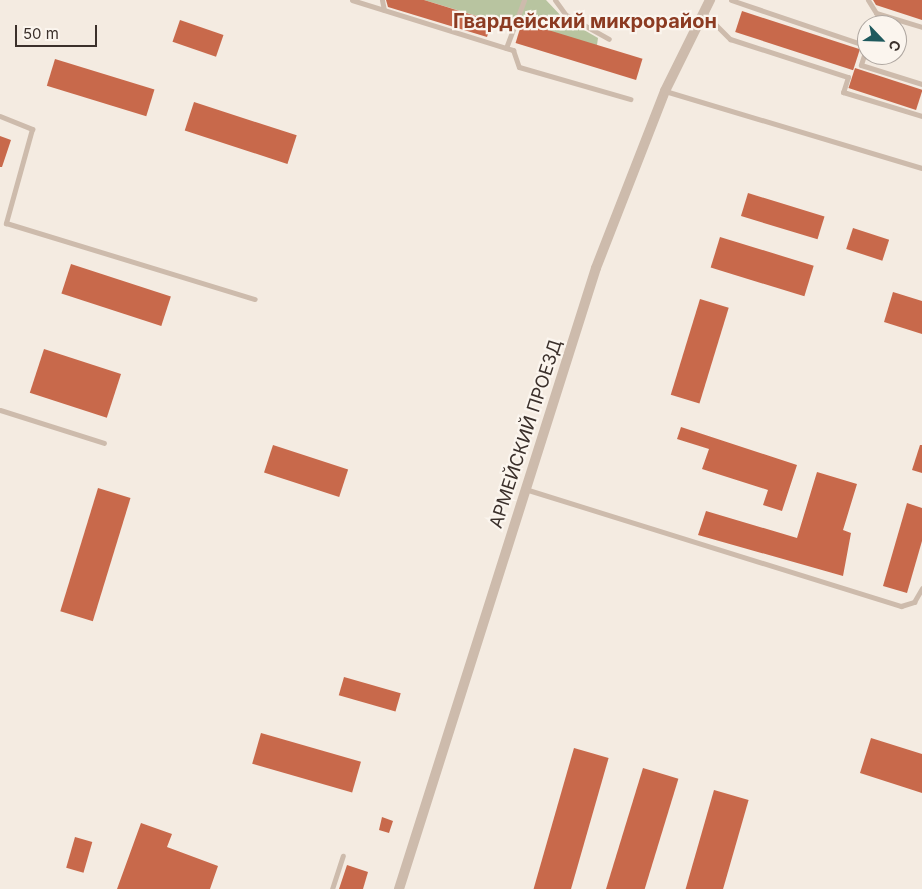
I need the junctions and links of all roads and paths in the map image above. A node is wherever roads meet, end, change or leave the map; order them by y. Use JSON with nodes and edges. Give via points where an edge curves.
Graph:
{"nodes":[{"id":1,"x":352,"y":0,"type":"edge"},
{"id":2,"x":382,"y":0,"type":"edge"},
{"id":3,"x":524,"y":0,"type":"edge"},
{"id":4,"x":555,"y":0,"type":"edge"},
{"id":5,"x":710,"y":0,"type":"edge"},
{"id":6,"x":731,"y":0,"type":"edge"},
{"id":7,"x":868,"y":0,"type":"edge"},
{"id":8,"x":384,"y":10,"type":"junction"},
{"id":9,"x":704,"y":13,"type":"junction"},
{"id":10,"x":922,"y":27,"type":"edge"},
{"id":11,"x":609,"y":39,"type":"dead end"},
{"id":12,"x":506,"y":48,"type":"junction"},
{"id":13,"x":922,"y":84,"type":"edge"},
{"id":14,"x":665,"y":91,"type":"junction"},
{"id":15,"x":630,"y":99,"type":"dead end"},
{"id":16,"x":0,"y":116,"type":"edge"},
{"id":17,"x":922,"y":116,"type":"edge"},
{"id":18,"x":922,"y":168,"type":"edge"},
{"id":19,"x":255,"y":298,"type":"dead end"},
{"id":20,"x":0,"y":410,"type":"edge"},
{"id":21,"x":104,"y":443,"type":"dead end"},
{"id":22,"x":525,"y":489,"type":"junction"},
{"id":23,"x":922,"y":588,"type":"edge"},
{"id":24,"x":343,"y":856,"type":"dead end"},
{"id":25,"x":332,"y":889,"type":"edge"},
{"id":26,"x":400,"y":889,"type":"edge"}],
"edges":[{"from":1,"to":8,"type":"lane"},
{"from":2,"to":8,"type":"lane"},
{"from":3,"to":12,"type":"lane"},
{"from":4,"to":11,"type":"lane","via":[[566,15]]},
{"from":5,"to":9,"type":"street","name":"АРМЕЙСКИЙ ПРОЕЗД"},
{"from":6,"to":13,"type":"lane","via":[[867,46],[860,65]]},
{"from":7,"to":10,"type":"lane","via":[[876,13]]},
{"from":8,"to":12,"type":"lane"},
{"from":9,"to":14,"type":"street","name":"АРМЕЙСКИЙ ПРОЕЗД"},
{"from":9,"to":17,"type":"lane","via":[[730,39],[848,77],[843,92]]},
{"from":12,"to":15,"type":"lane","via":[[513,50],[519,67]]},
{"from":14,"to":18,"type":"lane"},
{"from":14,"to":22,"type":"street","name":"АРМЕЙСКИЙ ПРОЕЗД","via":[[596,268]]},
{"from":16,"to":19,"type":"lane","via":[[32,129],[6,223]]},
{"from":20,"to":21,"type":"lane"},
{"from":22,"to":23,"type":"lane","via":[[900,606],[914,602]]},
{"from":22,"to":26,"type":"street","name":"АРМЕЙСКИЙ ПРОЕЗД"},
{"from":24,"to":25,"type":"lane"}]}
